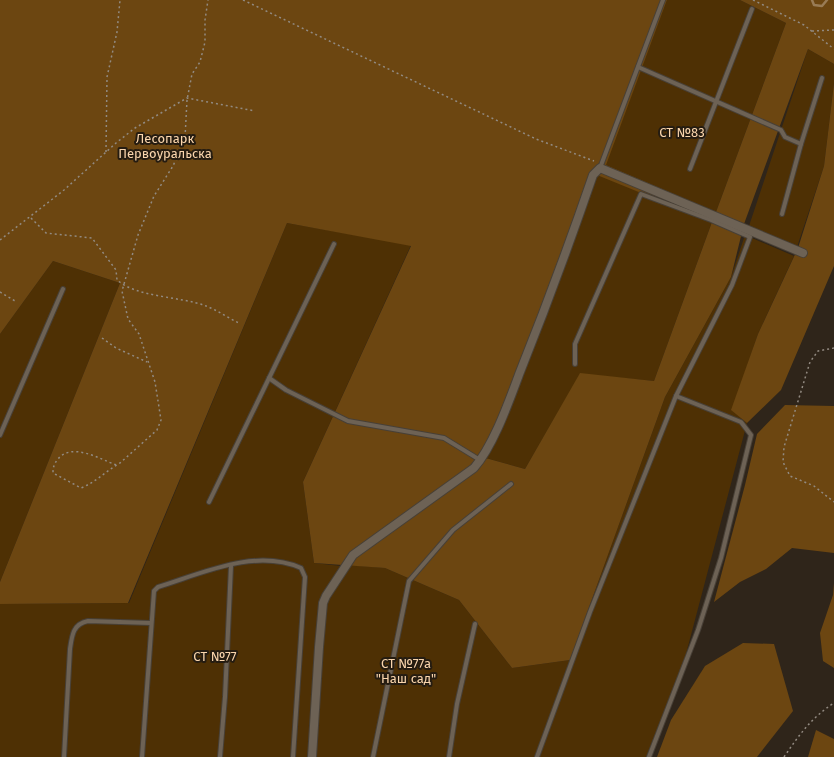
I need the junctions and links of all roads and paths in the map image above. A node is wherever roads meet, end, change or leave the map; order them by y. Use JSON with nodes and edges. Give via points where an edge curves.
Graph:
{"nodes":[{"id":1,"x":120,"y":0,"type":"edge"},
{"id":2,"x":208,"y":0,"type":"edge"},
{"id":3,"x":243,"y":0,"type":"edge"},
{"id":4,"x":663,"y":0,"type":"edge"},
{"id":5,"x":753,"y":0,"type":"edge"},
{"id":6,"x":752,"y":9,"type":"dead end"},
{"id":7,"x":834,"y":30,"type":"edge"},
{"id":8,"x":812,"y":32,"type":"junction"},
{"id":9,"x":834,"y":49,"type":"edge"},
{"id":10,"x":638,"y":67,"type":"junction"},
{"id":11,"x":822,"y":78,"type":"dead end"},
{"id":12,"x":187,"y":98,"type":"junction"},
{"id":13,"x":716,"y":101,"type":"junction"},
{"id":14,"x":255,"y":111,"type":"dead end"},
{"id":15,"x":801,"y":144,"type":"junction"},
{"id":16,"x":106,"y":152,"type":"junction"},
{"id":17,"x":594,"y":161,"type":"dead end"},
{"id":18,"x":600,"y":168,"type":"junction"},
{"id":19,"x":690,"y":168,"type":"dead end"},
{"id":20,"x":782,"y":214,"type":"dead end"},
{"id":21,"x":30,"y":218,"type":"junction"},
{"id":22,"x":0,"y":240,"type":"edge"},
{"id":23,"x":334,"y":244,"type":"dead end"},
{"id":24,"x":803,"y":253,"type":"dead end"},
{"id":25,"x":123,"y":285,"type":"junction"},
{"id":26,"x":63,"y":289,"type":"dead end"},
{"id":27,"x":0,"y":292,"type":"edge"},
{"id":28,"x":15,"y":301,"type":"dead end"},
{"id":29,"x":239,"y":323,"type":"dead end"},
{"id":30,"x":102,"y":338,"type":"dead end"},
{"id":31,"x":834,"y":348,"type":"edge"},
{"id":32,"x":147,"y":362,"type":"junction"},
{"id":33,"x":575,"y":364,"type":"dead end"},
{"id":34,"x":269,"y":378,"type":"junction"},
{"id":35,"x":676,"y":396,"type":"junction"},
{"id":36,"x":0,"y":435,"type":"edge"},
{"id":37,"x":481,"y":460,"type":"junction"},
{"id":38,"x":116,"y":465,"type":"junction"},
{"id":39,"x":511,"y":484,"type":"dead end"},
{"id":40,"x":209,"y":502,"type":"dead end"},
{"id":41,"x":834,"y":502,"type":"edge"},
{"id":42,"x":231,"y":566,"type":"junction"},
{"id":43,"x":150,"y":623,"type":"junction"},
{"id":44,"x":475,"y":624,"type":"dead end"},
{"id":45,"x":834,"y":703,"type":"edge"},
{"id":46,"x":64,"y":757,"type":"edge"},
{"id":47,"x":142,"y":757,"type":"edge"},
{"id":48,"x":220,"y":757,"type":"edge"},
{"id":49,"x":293,"y":757,"type":"edge"},
{"id":50,"x":312,"y":757,"type":"edge"},
{"id":51,"x":373,"y":757,"type":"edge"},
{"id":52,"x":449,"y":757,"type":"edge"},
{"id":53,"x":537,"y":757,"type":"edge"},
{"id":54,"x":649,"y":757,"type":"edge"},
{"id":55,"x":784,"y":757,"type":"edge"}],
"edges":[{"from":1,"to":16,"type":"path","via":[[107,77]]},
{"from":2,"to":12,"type":"path","via":[[205,42],[200,62],[192,74]]},
{"from":3,"to":17,"type":"path","via":[[536,139]]},
{"from":4,"to":10,"type":"lane"},
{"from":5,"to":8,"type":"path","via":[[804,25]]},
{"from":6,"to":13,"type":"lane"},
{"from":7,"to":8,"type":"path"},
{"from":8,"to":9,"type":"path"},
{"from":10,"to":13,"type":"lane"},
{"from":10,"to":18,"type":"lane"},
{"from":11,"to":15,"type":"lane"},
{"from":12,"to":14,"type":"path"},
{"from":12,"to":16,"type":"path","via":[[135,128]]},
{"from":12,"to":25,"type":"path","via":[[185,138],[173,166],[154,196],[138,235]]},
{"from":13,"to":15,"type":"lane","via":[[781,130],[785,137]]},
{"from":13,"to":19,"type":"lane"},
{"from":15,"to":20,"type":"lane"},
{"from":16,"to":21,"type":"path"},
{"from":18,"to":24,"type":"street"},
{"from":18,"to":37,"type":"street","via":[[593,175],[562,266],[502,416]]},
{"from":21,"to":22,"type":"path"},
{"from":21,"to":25,"type":"path","via":[[46,233],[92,238],[116,270],[117,280]]},
{"from":23,"to":34,"type":"lane"},
{"from":25,"to":29,"type":"path","via":[[153,295],[207,306]]},
{"from":25,"to":32,"type":"path","via":[[128,318],[139,334]]},
{"from":26,"to":36,"type":"lane"},
{"from":27,"to":28,"type":"path"},
{"from":30,"to":32,"type":"path","via":[[116,348]]},
{"from":31,"to":41,"type":"path","via":[[818,351],[810,362],[788,431],[783,462],[790,476],[814,486]]},
{"from":32,"to":38,"type":"path","via":[[155,382],[161,420],[157,430]]},
{"from":33,"to":35,"type":"lane","via":[[575,344],[641,194],[750,237],[732,285]]},
{"from":34,"to":37,"type":"lane","via":[[286,390],[348,421],[444,438]]},
{"from":34,"to":40,"type":"lane"},
{"from":35,"to":53,"type":"lane","via":[[590,612]]},
{"from":35,"to":54,"type":"lane","via":[[741,422],[751,434],[714,580],[680,679]]},
{"from":37,"to":50,"type":"street","via":[[474,468],[353,555],[326,596],[323,603],[319,647]]},
{"from":38,"to":38,"type":"path","via":[[82,488],[53,473],[53,466],[67,451],[76,450]]},
{"from":39,"to":51,"type":"lane","via":[[453,530],[409,581]]},
{"from":42,"to":43,"type":"lane","via":[[158,586],[154,591]]},
{"from":42,"to":48,"type":"lane"},
{"from":42,"to":49,"type":"lane","via":[[251,561],[275,560],[288,562],[303,570],[305,577]]},
{"from":43,"to":46,"type":"lane","via":[[88,621],[81,622],[76,627],[70,649]]},
{"from":43,"to":47,"type":"lane"},
{"from":44,"to":52,"type":"lane","via":[[457,704]]},
{"from":45,"to":55,"type":"path","via":[[821,711],[803,729]]}]}
